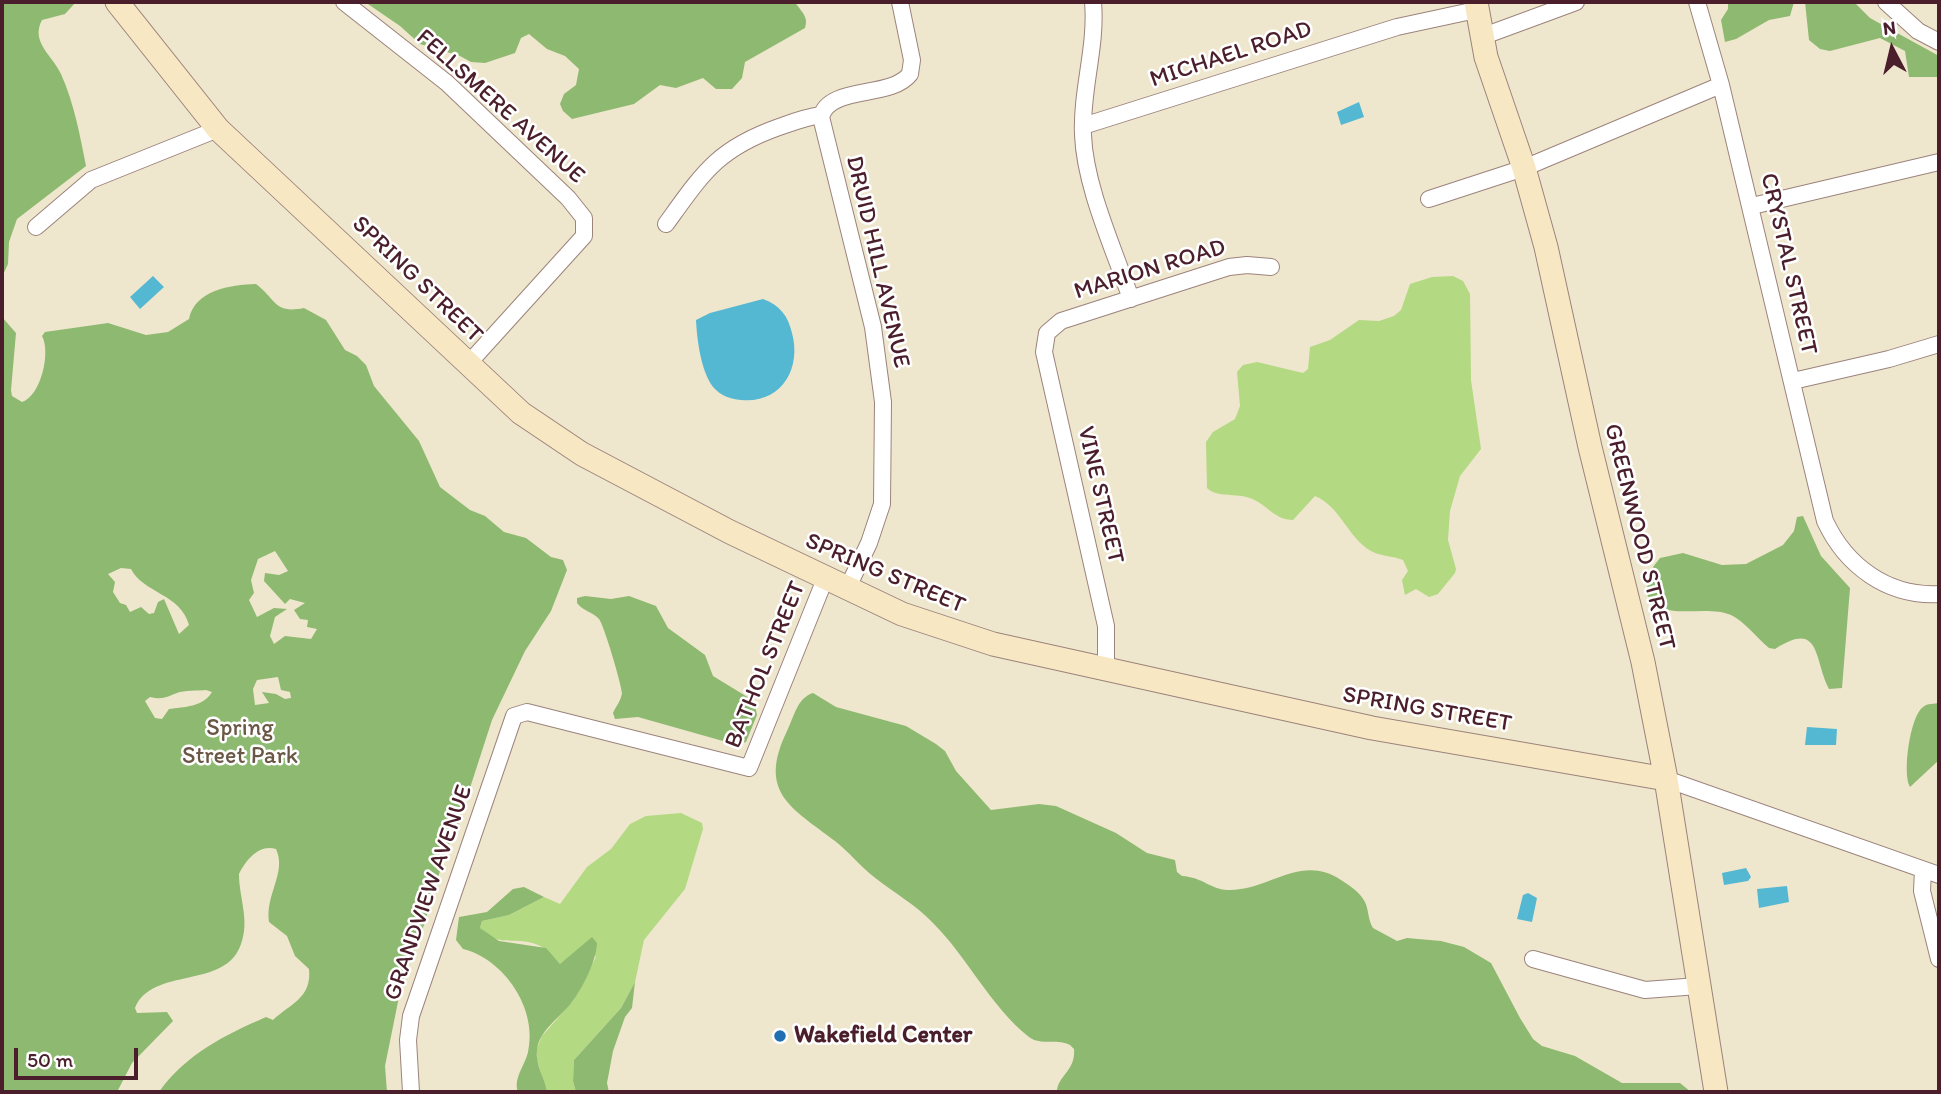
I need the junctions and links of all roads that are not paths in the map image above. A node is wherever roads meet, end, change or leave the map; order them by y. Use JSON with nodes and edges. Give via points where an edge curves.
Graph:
{"nodes":[{"id":1,"x":117,"y":2,"type":"edge"},
{"id":2,"x":344,"y":2,"type":"edge"},
{"id":3,"x":900,"y":2,"type":"edge"},
{"id":4,"x":1093,"y":2,"type":"edge"},
{"id":5,"x":1576,"y":2,"type":"edge"},
{"id":6,"x":1697,"y":2,"type":"edge"},
{"id":7,"x":1885,"y":2,"type":"edge"},
{"id":8,"x":1476,"y":6,"type":"edge"},
{"id":9,"x":1481,"y":37,"type":"junction"},
{"id":10,"x":1939,"y":41,"type":"edge"},
{"id":11,"x":1721,"y":85,"type":"junction"},
{"id":12,"x":821,"y":115,"type":"junction"},
{"id":13,"x":1083,"y":126,"type":"junction"},
{"id":14,"x":218,"y":130,"type":"junction"},
{"id":15,"x":1939,"y":162,"type":"edge"},
{"id":16,"x":1524,"y":168,"type":"junction"},
{"id":17,"x":1429,"y":199,"type":"dead end"},
{"id":18,"x":1752,"y":206,"type":"junction"},
{"id":19,"x":666,"y":224,"type":"dead end"},
{"id":20,"x":36,"y":227,"type":"dead end"},
{"id":21,"x":1271,"y":267,"type":"dead end"},
{"id":22,"x":1131,"y":299,"type":"junction"},
{"id":23,"x":1047,"y":333,"type":"joint"},
{"id":24,"x":1939,"y":344,"type":"edge"},
{"id":25,"x":468,"y":364,"type":"junction"},
{"id":26,"x":1793,"y":381,"type":"junction"},
{"id":27,"x":825,"y":579,"type":"junction"},
{"id":28,"x":847,"y":589,"type":"junction"},
{"id":29,"x":1939,"y":594,"type":"edge"},
{"id":30,"x":1106,"y":668,"type":"junction"},
{"id":31,"x":516,"y":714,"type":"joint"},
{"id":32,"x":1666,"y":779,"type":"junction"},
{"id":33,"x":1931,"y":873,"type":"edge"},
{"id":34,"x":1534,"y":959,"type":"dead end"},
{"id":35,"x":1939,"y":959,"type":"edge"},
{"id":36,"x":1698,"y":986,"type":"junction"},
{"id":37,"x":411,"y":1092,"type":"edge"},
{"id":38,"x":1716,"y":1092,"type":"edge"}],
"edges":[{"from":1,"to":14,"type":"street","name":"SPRING STREET"},
{"from":2,"to":25,"type":"street","name":"FELLSMERE AVENUE","via":[[447,83],[568,198],[586,225],[584,236]]},
{"from":3,"to":12,"type":"street","via":[[912,60],[909,75],[898,84],[834,102]]},
{"from":4,"to":13,"type":"street","via":[[1094,36]]},
{"from":5,"to":9,"type":"street"},
{"from":6,"to":11,"type":"street","name":"CRYSTAL STREET"},
{"from":7,"to":10,"type":"street"},
{"from":8,"to":9,"type":"street","name":"GREENWOOD STREET"},
{"from":8,"to":13,"type":"street","name":"MICHAEL ROAD"},
{"from":9,"to":16,"type":"street","name":"GREENWOOD STREET"},
{"from":11,"to":16,"type":"street"},
{"from":11,"to":18,"type":"street","name":"CRYSTAL STREET"},
{"from":12,"to":19,"type":"street","via":[[764,132],[725,152]]},
{"from":12,"to":28,"type":"street","name":"DRUID HILL AVENUE","via":[[873,327],[883,402],[882,504]]},
{"from":13,"to":22,"type":"street","via":[[1091,180]]},
{"from":14,"to":20,"type":"street","via":[[91,180]]},
{"from":14,"to":25,"type":"street","name":"SPRING STREET"},
{"from":15,"to":18,"type":"street"},
{"from":16,"to":17,"type":"street"},
{"from":16,"to":32,"type":"street","name":"GREENWOOD STREET","via":[[1643,662]]},
{"from":18,"to":26,"type":"street","name":"CRYSTAL STREET"},
{"from":21,"to":22,"type":"street","name":"MARION ROAD","via":[[1235,266]]},
{"from":22,"to":23,"type":"street","name":"MARION ROAD","via":[[1061,321]]},
{"from":23,"to":30,"type":"street","name":"VINE STREET","via":[[1044,352],[1106,626]]},
{"from":24,"to":26,"type":"street"},
{"from":25,"to":27,"type":"street","name":"SPRING STREET","via":[[521,413],[582,454]]},
{"from":26,"to":29,"type":"street","name":"CRYSTAL STREET","via":[[1820,504],[1841,550],[1890,586]]},
{"from":27,"to":28,"type":"street","name":"SPRING STREET"},
{"from":27,"to":31,"type":"street","name":"BATHOL STREET","via":[[748,768],[527,712]]},
{"from":28,"to":30,"type":"street","name":"SPRING STREET","via":[[970,638]]},
{"from":30,"to":32,"type":"street","name":"SPRING STREET","via":[[1372,728]]},
{"from":31,"to":37,"type":"street","name":"GRANDVIEW AVENUE","via":[[509,723],[411,1016]]},
{"from":32,"to":33,"type":"street","name":"SPRING STREET"},
{"from":32,"to":36,"type":"street","name":"GREENWOOD STREET"},
{"from":33,"to":35,"type":"street","via":[[1922,891]]},
{"from":34,"to":36,"type":"street","via":[[1645,990]]},
{"from":36,"to":38,"type":"street","name":"GREENWOOD STREET"}]}
